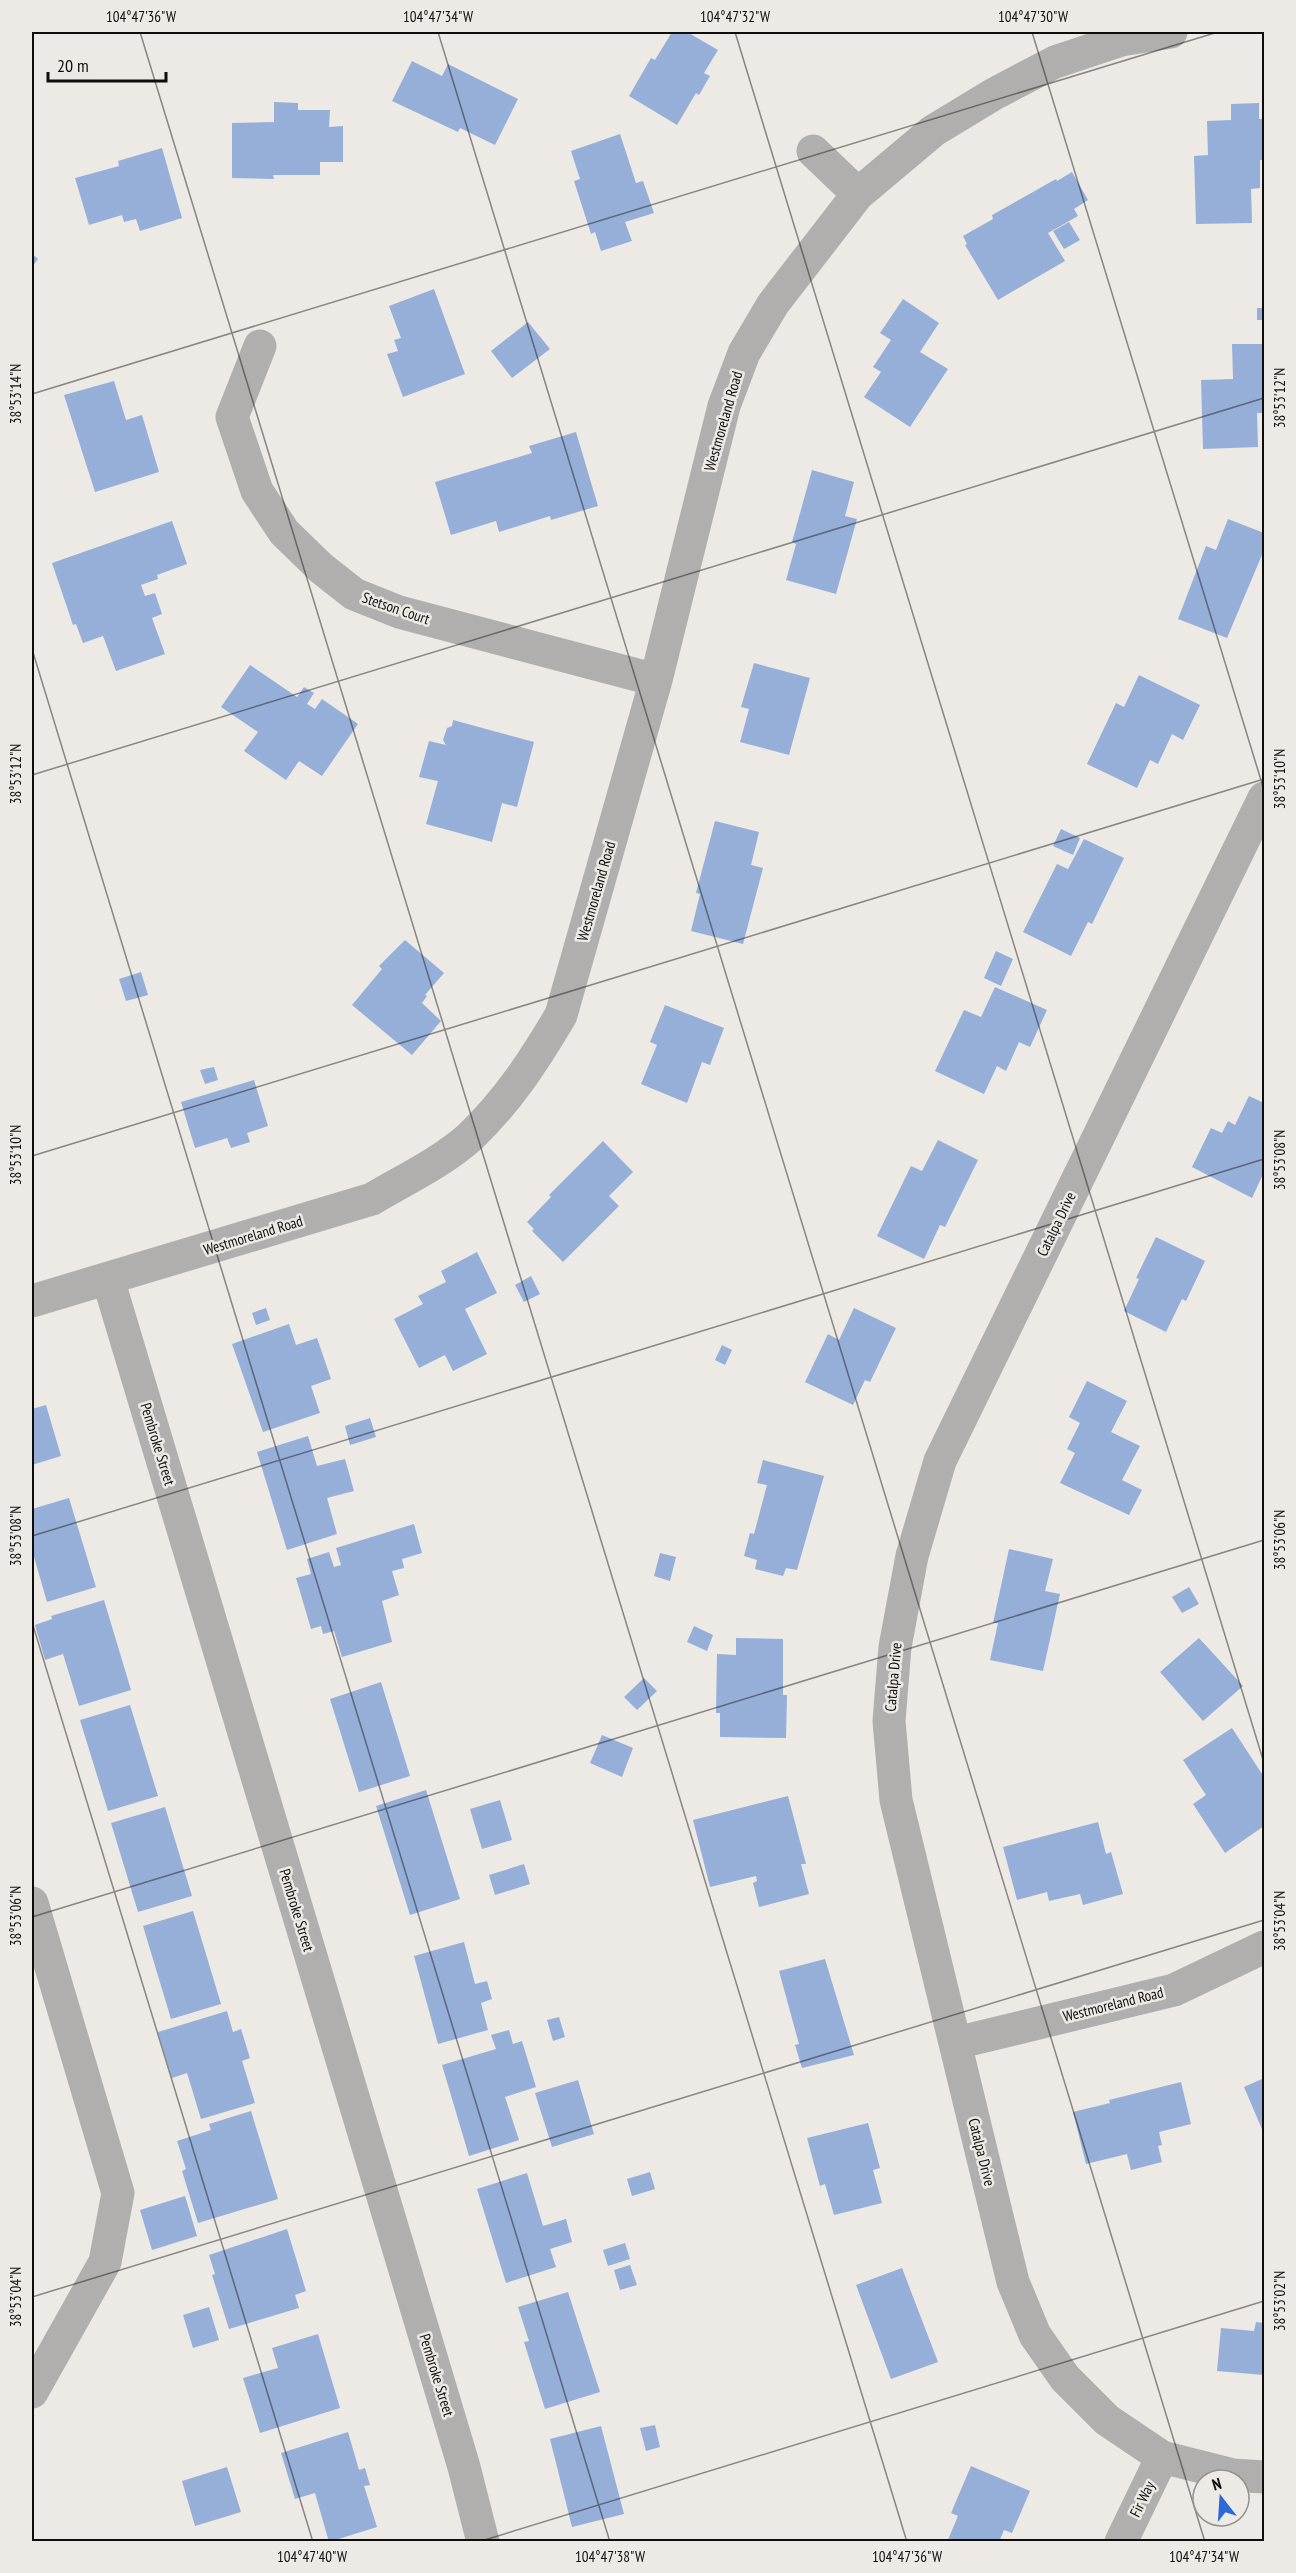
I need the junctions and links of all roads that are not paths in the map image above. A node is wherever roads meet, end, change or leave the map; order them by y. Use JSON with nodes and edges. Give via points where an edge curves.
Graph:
{"nodes":[{"id":1,"x":1171,"y":32,"type":"edge"},
{"id":2,"x":813,"y":151,"type":"dead end"},
{"id":3,"x":858,"y":194,"type":"junction"},
{"id":4,"x":260,"y":346,"type":"dead end"},
{"id":5,"x":656,"y":680,"type":"junction"},
{"id":6,"x":1264,"y":798,"type":"edge"},
{"id":7,"x":108,"y":1279,"type":"junction"},
{"id":8,"x":32,"y":1301,"type":"edge"},
{"id":9,"x":32,"y":1903,"type":"edge"},
{"id":10,"x":1264,"y":1947,"type":"edge"},
{"id":11,"x":956,"y":2043,"type":"junction"},
{"id":12,"x":32,"y":2392,"type":"edge"},
{"id":13,"x":1162,"y":2457,"type":"junction"},
{"id":14,"x":1264,"y":2477,"type":"edge"},
{"id":15,"x":483,"y":2541,"type":"edge"},
{"id":16,"x":1121,"y":2541,"type":"edge"}],
"edges":[{"from":1,"to":3,"type":"street","name":"Westmoreland Road","via":[[1121,40],[1055,62],[933,131]]},
{"from":2,"to":3,"type":"street"},
{"from":3,"to":5,"type":"street","name":"Westmoreland Road","via":[[773,304],[744,354],[724,406]]},
{"from":4,"to":5,"type":"street","name":"Stetson Court","via":[[232,417],[256,491],[284,532],[321,568],[354,594],[399,612]]},
{"from":5,"to":7,"type":"street","name":"Westmoreland Road","via":[[561,1015],[536,1058],[504,1100],[468,1138],[372,1199]]},
{"from":6,"to":11,"type":"street","name":"Catalpa Drive","via":[[940,1461],[912,1556],[895,1647],[890,1732],[896,1800]]},
{"from":7,"to":8,"type":"street","name":"Westmoreland Road"},
{"from":7,"to":15,"type":"street","name":"Pembroke Street"},
{"from":9,"to":12,"type":"street","via":[[118,2193],[105,2262]]},
{"from":10,"to":11,"type":"street","name":"Westmoreland Road","via":[[1174,1990]]},
{"from":11,"to":13,"type":"street","name":"Catalpa Drive","via":[[1013,2283],[1035,2335],[1065,2378],[1107,2420]]},
{"from":13,"to":14,"type":"street","name":"Catalpa Drive","via":[[1233,2475]]},
{"from":13,"to":16,"type":"street","name":"Fir Way"}]}
